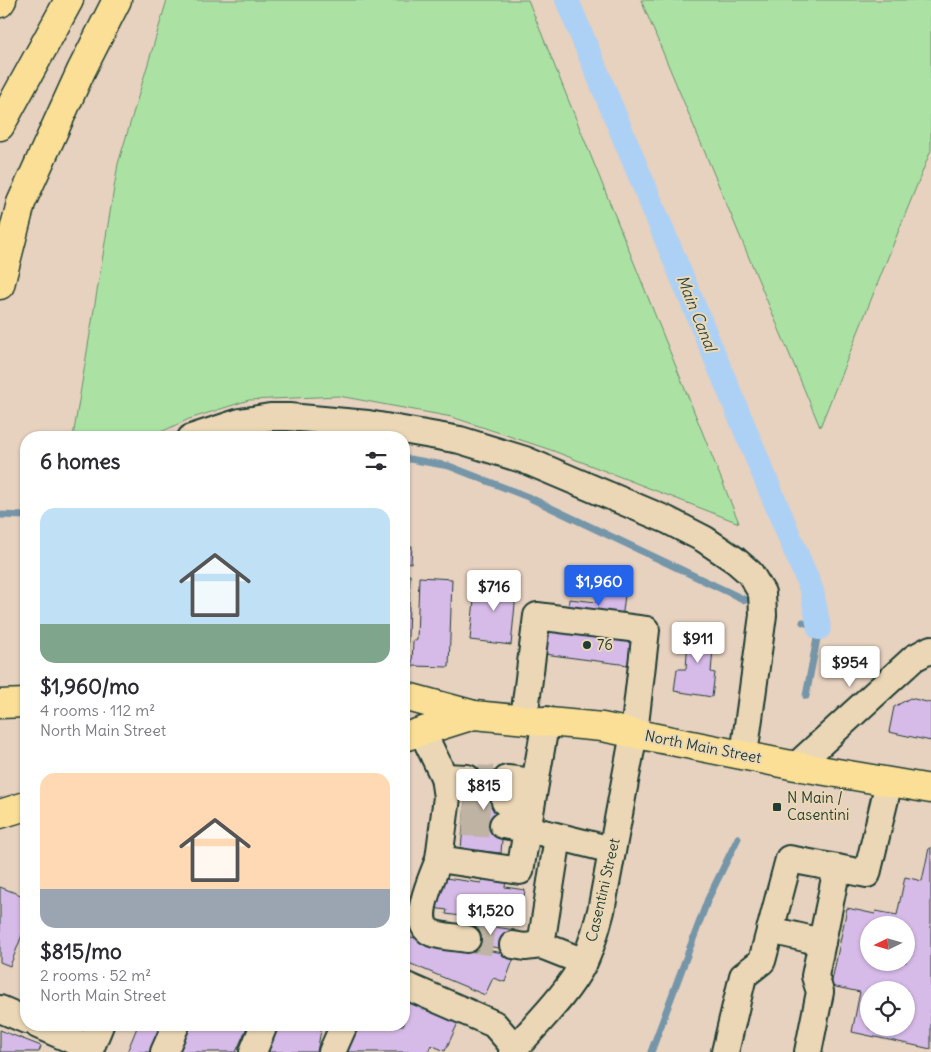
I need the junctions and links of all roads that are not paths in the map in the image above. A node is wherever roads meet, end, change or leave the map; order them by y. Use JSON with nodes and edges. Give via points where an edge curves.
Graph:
{"nodes":[{"id":1,"x":69,"y":0,"type":"edge"},
{"id":2,"x":117,"y":0,"type":"edge"},
{"id":3,"x":0,"y":126,"type":"edge"},
{"id":4,"x":0,"y":285,"type":"edge"},
{"id":5,"x":212,"y":431,"type":"edge"},
{"id":6,"x":408,"y":431,"type":"edge"},
{"id":7,"x":410,"y":431,"type":"edge"},
{"id":8,"x":931,"y":649,"type":"edge"},
{"id":9,"x":410,"y":698,"type":"edge"},
{"id":10,"x":20,"y":703,"type":"edge"},
{"id":11,"x":0,"y":704,"type":"edge"},
{"id":12,"x":474,"y":715,"type":"junction"},
{"id":13,"x":535,"y":719,"type":"junction"},
{"id":14,"x":634,"y":733,"type":"junction"},
{"id":15,"x":413,"y":734,"type":"edge"},
{"id":16,"x":744,"y":755,"type":"junction"},
{"id":17,"x":796,"y":766,"type":"junction"},
{"id":18,"x":889,"y":782,"type":"junction"},
{"id":19,"x":931,"y":789,"type":"edge"},
{"id":20,"x":518,"y":804,"type":"junction"},
{"id":21,"x":20,"y":808,"type":"edge"},
{"id":22,"x":0,"y":814,"type":"edge"},
{"id":23,"x":558,"y":837,"type":"junction"},
{"id":24,"x":612,"y":850,"type":"junction"},
{"id":25,"x":439,"y":860,"type":"junction"},
{"id":26,"x":837,"y":868,"type":"junction"},
{"id":27,"x":770,"y":930,"type":"junction"},
{"id":28,"x":467,"y":939,"type":"tunnel mouth"},
{"id":29,"x":822,"y":942,"type":"junction"},
{"id":30,"x":513,"y":945,"type":"tunnel mouth"},
{"id":31,"x":541,"y":945,"type":"junction"},
{"id":32,"x":584,"y":962,"type":"junction"},
{"id":33,"x":410,"y":988,"type":"edge"},
{"id":34,"x":0,"y":1008,"type":"edge"},
{"id":35,"x":20,"y":1017,"type":"edge"},
{"id":36,"x":57,"y":1031,"type":"edge"},
{"id":37,"x":173,"y":1031,"type":"edge"},
{"id":38,"x":262,"y":1031,"type":"edge"},
{"id":39,"x":341,"y":1031,"type":"edge"},
{"id":40,"x":93,"y":1042,"type":"edge"},
{"id":41,"x":514,"y":1050,"type":"edge"},
{"id":42,"x":164,"y":1052,"type":"edge"},
{"id":43,"x":253,"y":1052,"type":"edge"},
{"id":44,"x":332,"y":1052,"type":"edge"},
{"id":45,"x":725,"y":1052,"type":"edge"},
{"id":46,"x":808,"y":1052,"type":"edge"}],
"edges":[{"from":1,"to":3,"type":"main road"},
{"from":2,"to":4,"type":"main road","via":[[21,203]]},
{"from":5,"to":6,"type":"street","via":[[270,417],[368,424]]},
{"from":7,"to":16,"type":"street","via":[[460,440],[525,460],[667,520],[704,539],[750,573],[762,594],[763,615]]},
{"from":8,"to":17,"type":"street","via":[[914,658]]},
{"from":9,"to":12,"type":"main road","name":"North Main Street"},
{"from":10,"to":11,"type":"main road"},
{"from":12,"to":13,"type":"main road","name":"North Main Street"},
{"from":12,"to":15,"type":"main road","name":"North Main Street"},
{"from":13,"to":14,"type":"main road","name":"North Main Street"},
{"from":13,"to":14,"type":"street","name":"Casentini Street","via":[[537,616],[646,630]]},
{"from":13,"to":20,"type":"street"},
{"from":14,"to":16,"type":"main road","name":"North Main Street"},
{"from":14,"to":24,"type":"street","name":"Casentini Street"},
{"from":15,"to":25,"type":"street","via":[[455,799]]},
{"from":16,"to":17,"type":"main road","name":"North Main Street"},
{"from":17,"to":18,"type":"main road","name":"North Main Street"},
{"from":18,"to":19,"type":"main road","name":"North Main Street"},
{"from":18,"to":26,"type":"street","via":[[867,874]]},
{"from":20,"to":23,"type":"street"},
{"from":20,"to":25,"type":"street","via":[[520,871]]},
{"from":21,"to":22,"type":"main road"},
{"from":23,"to":24,"type":"street"},
{"from":23,"to":31,"type":"street"},
{"from":24,"to":32,"type":"street","name":"Casentini Street","via":[[601,911]]},
{"from":25,"to":28,"type":"street","via":[[420,918],[422,925],[433,934]]},
{"from":26,"to":27,"type":"street","via":[[789,859]]},
{"from":26,"to":29,"type":"street"},
{"from":27,"to":29,"type":"street"},
{"from":27,"to":45,"type":"street","via":[[762,961],[743,976]]},
{"from":29,"to":46,"type":"street","via":[[815,976],[820,992]]},
{"from":30,"to":31,"type":"street"},
{"from":31,"to":32,"type":"street"},
{"from":32,"to":41,"type":"street","name":"Casentini Street","via":[[548,1013]]},
{"from":33,"to":41,"type":"street","via":[[494,1024]]},
{"from":34,"to":35,"type":"street"},
{"from":36,"to":40,"type":"street"},
{"from":37,"to":42,"type":"street"},
{"from":38,"to":43,"type":"street"},
{"from":39,"to":44,"type":"street"}]}
